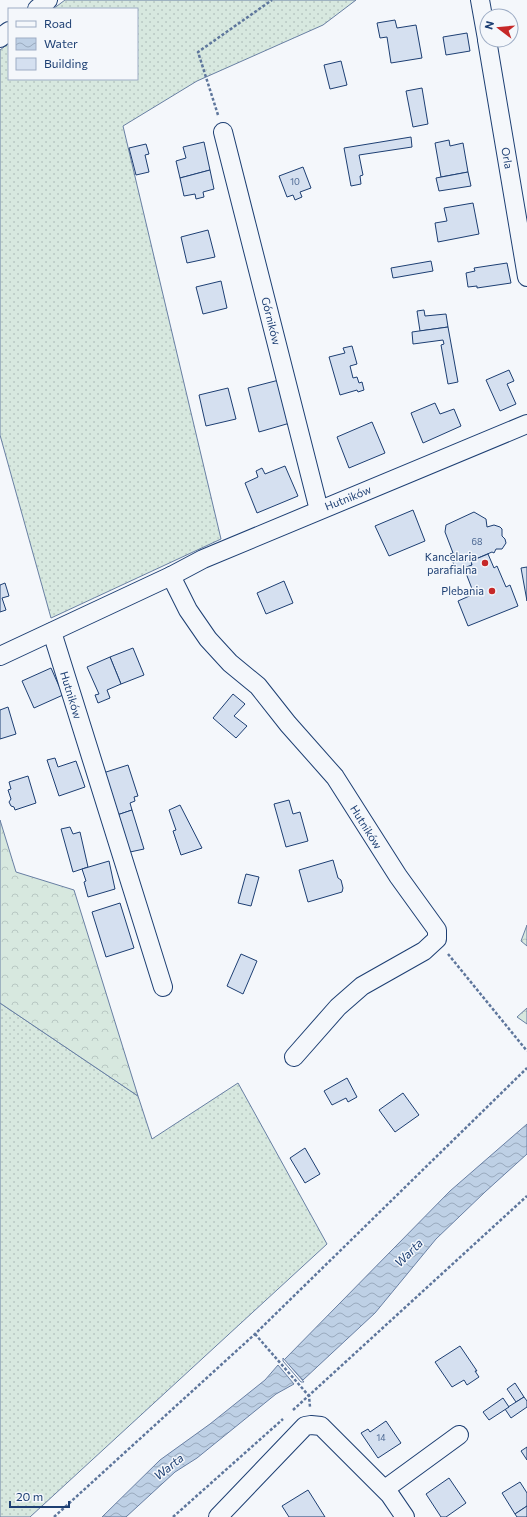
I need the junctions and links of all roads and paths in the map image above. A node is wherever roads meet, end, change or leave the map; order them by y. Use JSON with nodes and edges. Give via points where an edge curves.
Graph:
{"nodes":[{"id":1,"x":48,"y":0,"type":"edge"},
{"id":2,"x":272,"y":0,"type":"edge"},
{"id":3,"x":38,"y":8,"type":"edge"},
{"id":4,"x":8,"y":32,"type":"edge"},
{"id":5,"x":0,"y":38,"type":"edge"},
{"id":6,"x":488,"y":48,"type":"edge"},
{"id":7,"x":223,"y":132,"type":"joint"},
{"id":8,"x":527,"y":277,"type":"edge"},
{"id":9,"x":527,"y":424,"type":"edge"},
{"id":10,"x":319,"y":510,"type":"junction"},
{"id":11,"x":171,"y":576,"type":"junction"},
{"id":12,"x":52,"y":632,"type":"junction"},
{"id":13,"x":0,"y":656,"type":"edge"},
{"id":14,"x":437,"y":939,"type":"junction"},
{"id":15,"x":163,"y":987,"type":"dead end"},
{"id":16,"x":527,"y":1051,"type":"edge"},
{"id":17,"x":294,"y":1057,"type":"dead end"},
{"id":18,"x":527,"y":1068,"type":"edge"},
{"id":19,"x":527,"y":1196,"type":"edge"},
{"id":20,"x":255,"y":1334,"type":"junction"},
{"id":21,"x":309,"y":1396,"type":"junction"},
{"id":22,"x":291,"y":1412,"type":"dead end"},
{"id":23,"x":286,"y":1417,"type":"dead end"},
{"id":24,"x":459,"y":1435,"type":"dead end"},
{"id":25,"x":384,"y":1489,"type":"junction"},
{"id":26,"x":54,"y":1517,"type":"edge"},
{"id":27,"x":173,"y":1517,"type":"edge"},
{"id":28,"x":218,"y":1517,"type":"edge"},
{"id":29,"x":405,"y":1517,"type":"edge"}],
"edges":[{"from":1,"to":3,"type":"street"},
{"from":2,"to":7,"type":"path","via":[[198,52]]},
{"from":4,"to":5,"type":"street"},
{"from":6,"to":8,"type":"street","name":"Orla"},
{"from":7,"to":10,"type":"street","name":"Górników"},
{"from":9,"to":10,"type":"street","name":"Hutników"},
{"from":10,"to":11,"type":"street","name":"Hutników","via":[[203,559]]},
{"from":11,"to":12,"type":"street","name":"Hutników"},
{"from":11,"to":14,"type":"street","name":"Hutników","via":[[188,610],[208,639],[230,663],[258,686],[335,777],[398,876],[437,930]]},
{"from":12,"to":13,"type":"street","name":"Hutników"},
{"from":12,"to":15,"type":"street","name":"Hutników"},
{"from":14,"to":16,"type":"path"},
{"from":14,"to":17,"type":"street","via":[[424,951],[362,986],[338,1007]]},
{"from":18,"to":20,"type":"path"},
{"from":19,"to":21,"type":"path"},
{"from":20,"to":21,"type":"path"},
{"from":20,"to":26,"type":"path"},
{"from":21,"to":22,"type":"path"},
{"from":23,"to":27,"type":"path"},
{"from":24,"to":25,"type":"street"},
{"from":25,"to":28,"type":"street","via":[[321,1426],[305,1426]]},
{"from":25,"to":29,"type":"street"}]}
